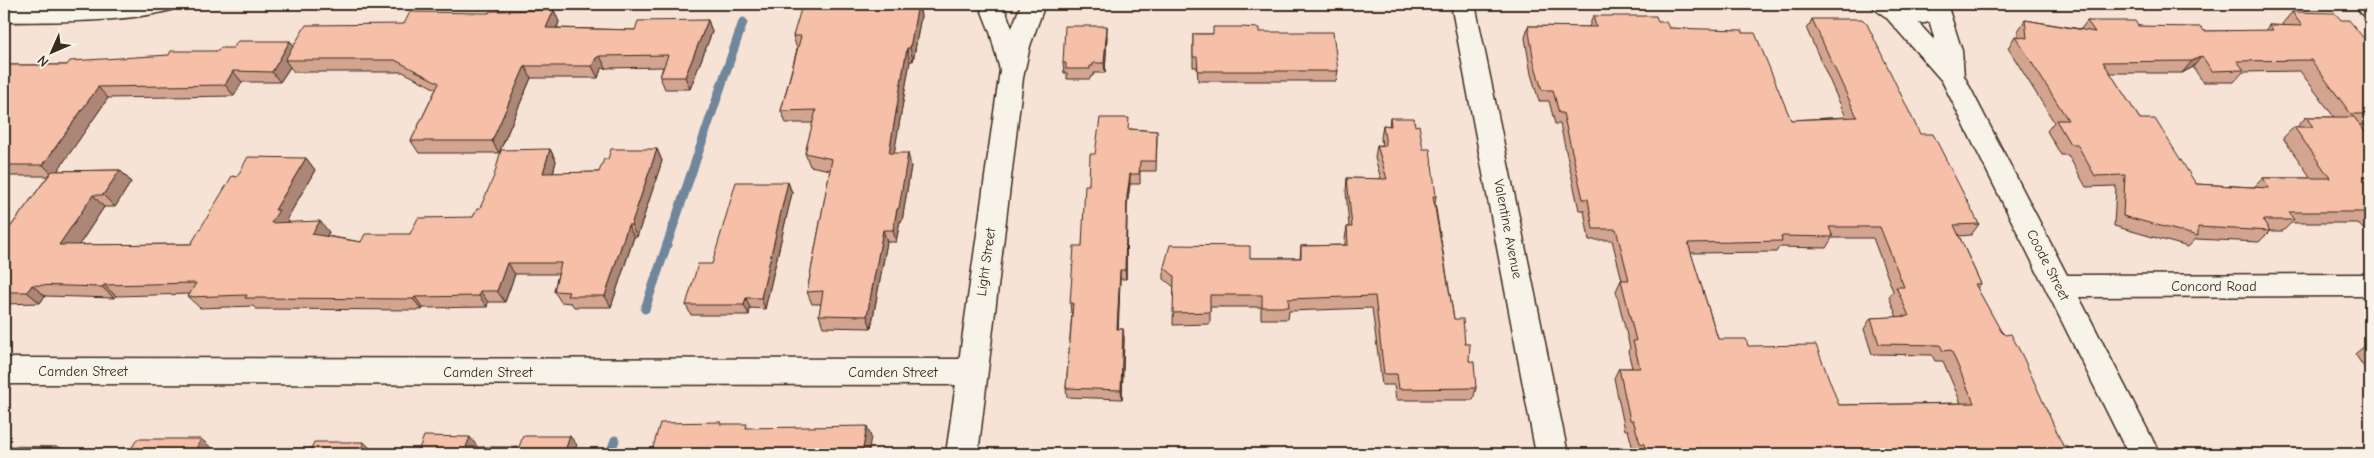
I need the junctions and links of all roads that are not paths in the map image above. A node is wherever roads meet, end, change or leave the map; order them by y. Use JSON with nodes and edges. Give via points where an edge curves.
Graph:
{"nodes":[{"id":1,"x":163,"y":4,"type":"edge"},
{"id":2,"x":991,"y":4,"type":"edge"},
{"id":3,"x":1007,"y":4,"type":"edge"},
{"id":4,"x":1019,"y":4,"type":"edge"},
{"id":5,"x":1033,"y":4,"type":"edge"},
{"id":6,"x":1463,"y":4,"type":"edge"},
{"id":7,"x":2366,"y":4,"type":"edge"},
{"id":8,"x":1940,"y":6,"type":"edge"},
{"id":9,"x":1888,"y":7,"type":"edge"},
{"id":10,"x":2370,"y":8,"type":"edge"},
{"id":11,"x":4,"y":14,"type":"edge"},
{"id":12,"x":1011,"y":70,"type":"junction"},
{"id":13,"x":1952,"y":76,"type":"junction"},
{"id":14,"x":2370,"y":285,"type":"edge"},
{"id":15,"x":2058,"y":286,"type":"junction"},
{"id":16,"x":4,"y":371,"type":"edge"},
{"id":17,"x":971,"y":372,"type":"junction"},
{"id":18,"x":962,"y":454,"type":"edge"},
{"id":19,"x":1552,"y":454,"type":"edge"},
{"id":20,"x":2144,"y":454,"type":"edge"}],
"edges":[{"from":1,"to":11,"type":"street","via":[[113,10]]},
{"from":2,"to":12,"type":"street","name":"Light Street"},
{"from":3,"to":4,"type":"street"},
{"from":5,"to":12,"type":"street","name":"Light Street","via":[[1016,47]]},
{"from":6,"to":19,"type":"street","name":"Valentine Avenue"},
{"from":7,"to":10,"type":"street"},
{"from":8,"to":9,"type":"street","via":[[1932,13],[1914,15]]},
{"from":8,"to":13,"type":"street","name":"Coode Street"},
{"from":9,"to":13,"type":"street","name":"Coode Street"},
{"from":12,"to":17,"type":"street","name":"Light Street"},
{"from":13,"to":15,"type":"street","name":"Coode Street"},
{"from":14,"to":15,"type":"street","name":"Concord Road"},
{"from":15,"to":20,"type":"street","name":"Coode Street"},
{"from":16,"to":17,"type":"street","name":"Camden Street"},
{"from":17,"to":18,"type":"street","name":"Light Street"}]}
